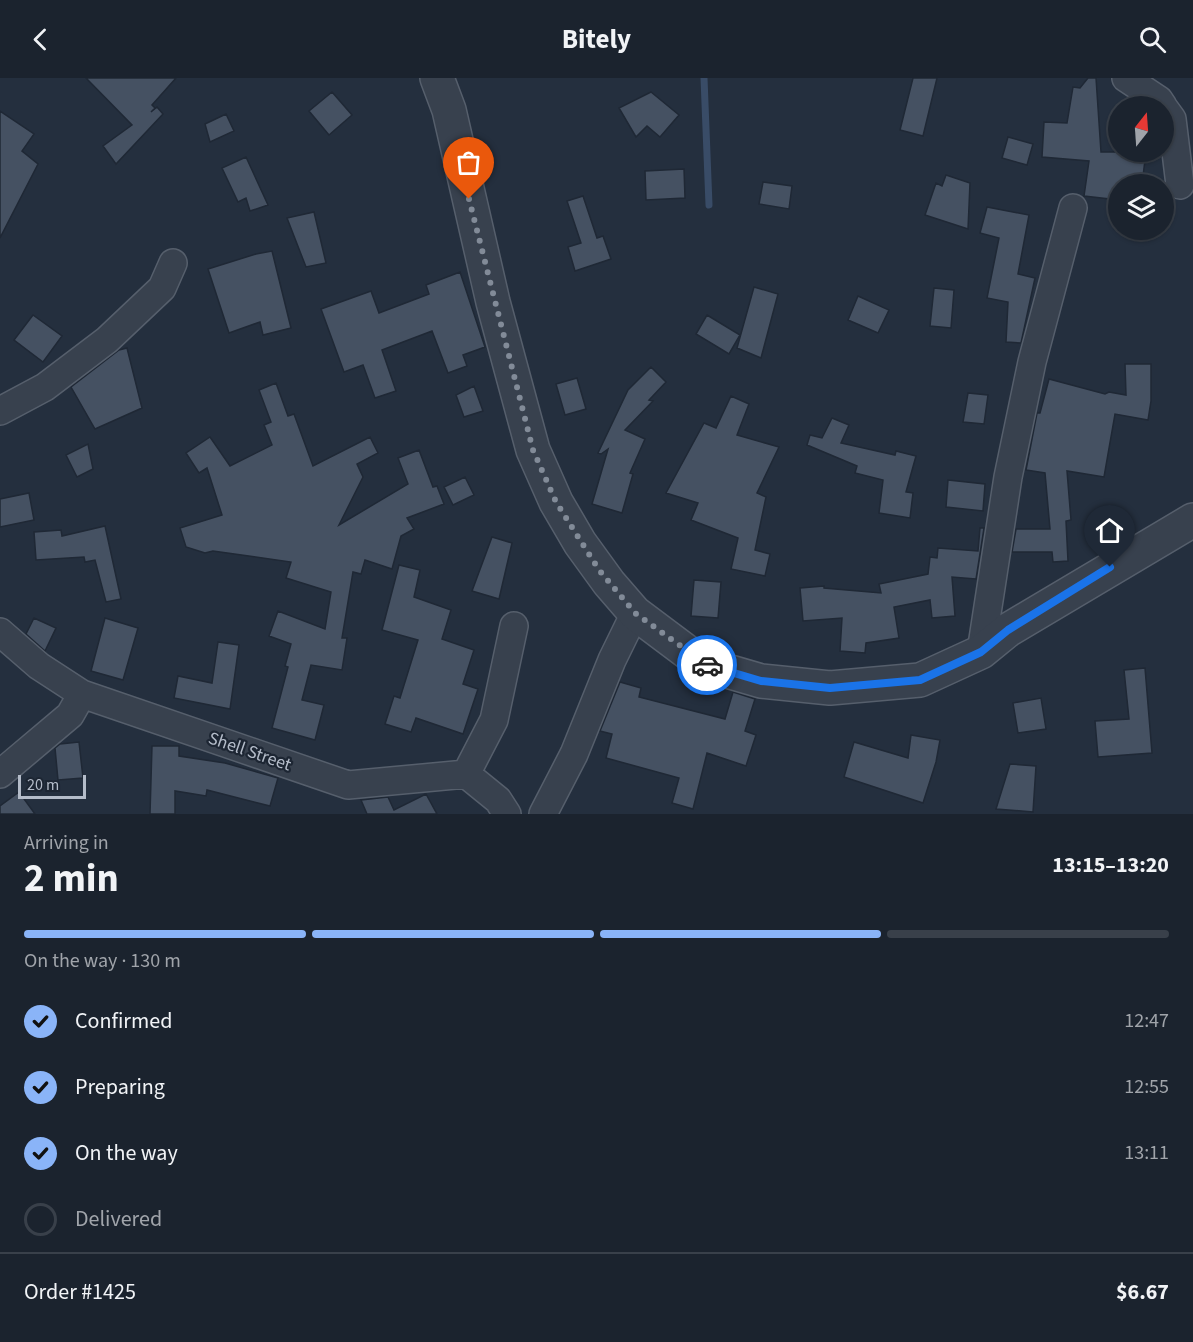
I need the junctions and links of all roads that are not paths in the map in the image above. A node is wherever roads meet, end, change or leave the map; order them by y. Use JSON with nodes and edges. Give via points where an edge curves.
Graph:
{"nodes":[{"id":1,"x":437,"y":78,"type":"edge"},
{"id":2,"x":1126,"y":78,"type":"edge"},
{"id":3,"x":1153,"y":96,"type":"edge"},
{"id":4,"x":1174,"y":136,"type":"edge"},
{"id":5,"x":1180,"y":185,"type":"dead end"},
{"id":6,"x":1073,"y":208,"type":"dead end"},
{"id":7,"x":173,"y":263,"type":"dead end"},
{"id":8,"x":0,"y":411,"type":"edge"},
{"id":9,"x":1193,"y":520,"type":"edge"},
{"id":10,"x":635,"y":613,"type":"junction"},
{"id":11,"x":514,"y":626,"type":"dead end"},
{"id":12,"x":0,"y":632,"type":"edge"},
{"id":13,"x":981,"y":652,"type":"junction"},
{"id":14,"x":82,"y":694,"type":"junction"},
{"id":15,"x":0,"y":774,"type":"edge"},
{"id":16,"x":466,"y":774,"type":"junction"},
{"id":17,"x":507,"y":814,"type":"edge"},
{"id":18,"x":543,"y":814,"type":"edge"}],
"edges":[{"from":1,"to":10,"type":"street","via":[[449,110],[493,302],[533,450],[580,543]]},
{"from":2,"to":3,"type":"street"},
{"from":4,"to":5,"type":"street"},
{"from":6,"to":13,"type":"street","via":[[1032,362],[1008,477]]},
{"from":7,"to":8,"type":"street","via":[[162,288],[107,340],[45,387]]},
{"from":9,"to":13,"type":"street","via":[[1008,630]]},
{"from":10,"to":13,"type":"street","via":[[703,664],[761,681],[819,687],[920,680]]},
{"from":10,"to":18,"type":"street","via":[[569,765]]},
{"from":11,"to":16,"type":"street","via":[[494,720]]},
{"from":12,"to":14,"type":"street","name":"Shell Street","via":[[39,666]]},
{"from":14,"to":15,"type":"street","via":[[70,715]]},
{"from":14,"to":16,"type":"street","name":"Shell Street","via":[[348,785]]},
{"from":16,"to":17,"type":"street","via":[[498,800]]}]}
